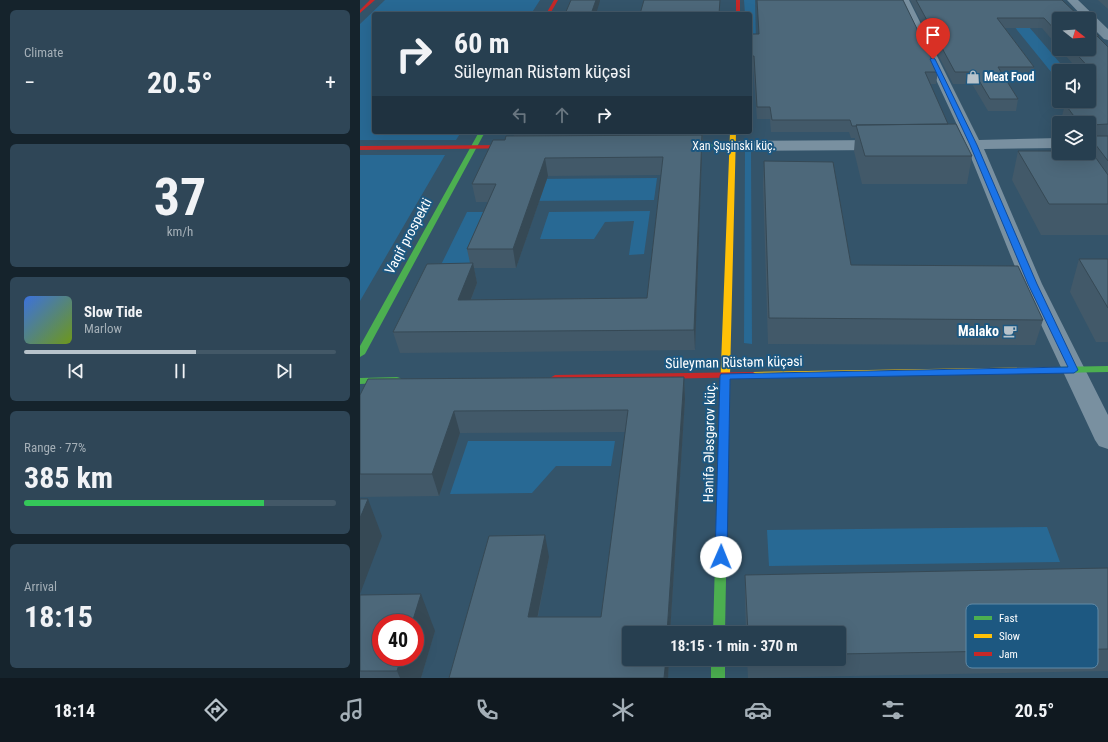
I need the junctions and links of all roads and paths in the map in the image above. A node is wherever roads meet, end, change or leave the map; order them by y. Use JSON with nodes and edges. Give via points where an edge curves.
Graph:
{"nodes":[{"id":1,"x":373,"y":0,"type":"edge"},
{"id":2,"x":556,"y":0,"type":"edge"},
{"id":3,"x":738,"y":0,"type":"edge"},
{"id":4,"x":904,"y":0,"type":"edge"},
{"id":5,"x":1072,"y":0,"type":"edge"},
{"id":6,"x":360,"y":12,"type":"edge"},
{"id":7,"x":549,"y":12,"type":"edge"},
{"id":8,"x":738,"y":12,"type":"edge"},
{"id":9,"x":1108,"y":36,"type":"edge"},
{"id":10,"x":481,"y":134,"type":"edge"},
{"id":11,"x":733,"y":139,"type":"edge"},
{"id":12,"x":1052,"y":143,"type":"edge"},
{"id":13,"x":897,"y":145,"type":"edge"},
{"id":14,"x":943,"y":145,"type":"edge"},
{"id":15,"x":974,"y":145,"type":"junction"},
{"id":16,"x":663,"y":146,"type":"edge"},
{"id":17,"x":473,"y":147,"type":"junction"},
{"id":18,"x":528,"y":147,"type":"edge"},
{"id":19,"x":360,"y":148,"type":"edge"},
{"id":20,"x":360,"y":354,"type":"edge"},
{"id":21,"x":1108,"y":369,"type":"edge"},
{"id":22,"x":1074,"y":370,"type":"junction"},
{"id":23,"x":725,"y":376,"type":"junction"},
{"id":24,"x":544,"y":378,"type":"edge"},
{"id":25,"x":410,"y":380,"type":"edge"},
{"id":26,"x":360,"y":381,"type":"edge"},
{"id":27,"x":1108,"y":440,"type":"edge"},
{"id":28,"x":719,"y":626,"type":"edge"},
{"id":29,"x":718,"y":666,"type":"edge"},
{"id":30,"x":718,"y":678,"type":"edge"}],
"edges":[{"from":1,"to":6,"type":"street"},
{"from":2,"to":7,"type":"street"},
{"from":3,"to":8,"type":"street"},
{"from":4,"to":15,"type":"street"},
{"from":5,"to":9,"type":"street"},
{"from":10,"to":17,"type":"street","name":"Vaqif prospekti"},
{"from":11,"to":13,"type":"street","name":"Xan Şuşinski küç."},
{"from":11,"to":16,"type":"street","name":"Xan Şuşinski küç."},
{"from":11,"to":23,"type":"street","name":"Hənifə Ələsgərov küç."},
{"from":12,"to":15,"type":"street"},
{"from":14,"to":15,"type":"street"},
{"from":15,"to":22,"type":"street","via":[[1032,284]]},
{"from":17,"to":18,"type":"street"},
{"from":17,"to":19,"type":"street"},
{"from":17,"to":20,"type":"street","name":"Vaqif prospekti"},
{"from":21,"to":22,"type":"street","name":"Süleyman Rüstəm küçəsi"},
{"from":22,"to":23,"type":"street","name":"Süleyman Rüstəm küçəsi"},
{"from":22,"to":27,"type":"street"},
{"from":23,"to":24,"type":"street","name":"Süleyman Rüstəm küçəsi"},
{"from":23,"to":28,"type":"street","name":"Hənifə Ələsgərov küç."},
{"from":25,"to":26,"type":"street"},
{"from":29,"to":30,"type":"street"}]}
